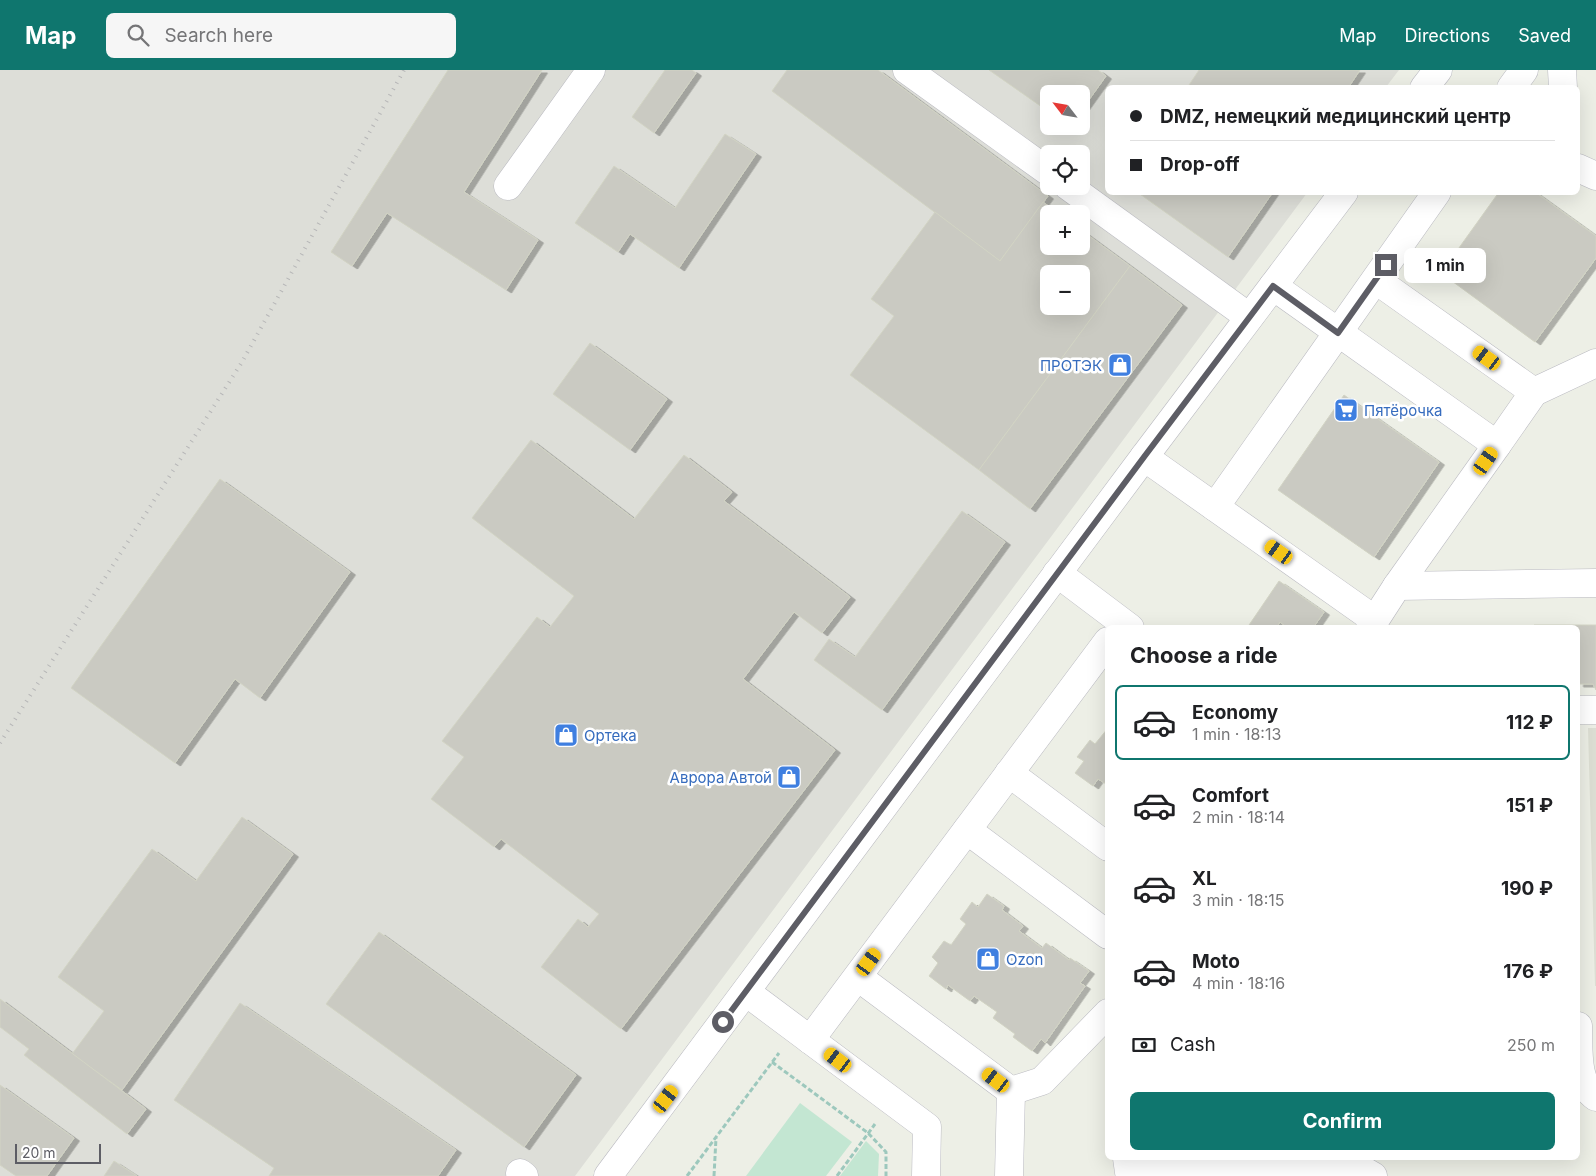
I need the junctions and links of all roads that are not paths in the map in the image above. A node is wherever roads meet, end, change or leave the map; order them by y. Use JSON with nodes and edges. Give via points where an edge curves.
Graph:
{"nodes":[{"id":1,"x":591,"y":70,"type":"edge"},
{"id":2,"x":907,"y":70,"type":"edge"},
{"id":3,"x":1524,"y":70,"type":"edge"},
{"id":4,"x":1562,"y":70,"type":"edge"},
{"id":5,"x":1513,"y":85,"type":"edge"},
{"id":6,"x":1563,"y":85,"type":"edge"},
{"id":7,"x":1040,"y":166,"type":"edge"},
{"id":8,"x":1580,"y":169,"type":"edge"},
{"id":9,"x":1596,"y":176,"type":"edge"},
{"id":10,"x":508,"y":186,"type":"dead end"},
{"id":11,"x":1080,"y":195,"type":"edge"},
{"id":12,"x":1342,"y":195,"type":"edge"},
{"id":13,"x":1435,"y":195,"type":"edge"},
{"id":14,"x":1376,"y":280,"type":"junction"},
{"id":15,"x":1273,"y":286,"type":"junction"},
{"id":16,"x":1249,"y":317,"type":"junction"},
{"id":17,"x":1338,"y":333,"type":"junction"},
{"id":18,"x":1596,"y":363,"type":"edge"},
{"id":19,"x":1534,"y":392,"type":"junction"},
{"id":20,"x":1497,"y":445,"type":"junction"},
{"id":21,"x":1144,"y":457,"type":"junction"},
{"id":22,"x":1215,"y":507,"type":"junction"},
{"id":23,"x":1058,"y":573,"type":"junction"},
{"id":24,"x":1596,"y":583,"type":"edge"},
{"id":25,"x":1398,"y":586,"type":"junction"},
{"id":26,"x":1373,"y":624,"type":"edge"},
{"id":27,"x":1115,"y":625,"type":"edge"},
{"id":28,"x":1105,"y":647,"type":"edge"},
{"id":29,"x":1580,"y":710,"type":"edge"},
{"id":30,"x":1596,"y":710,"type":"edge"},
{"id":31,"x":1009,"y":773,"type":"junction"},
{"id":32,"x":967,"y":830,"type":"junction"},
{"id":33,"x":1105,"y":845,"type":"edge"},
{"id":34,"x":1105,"y":932,"type":"edge"},
{"id":35,"x":858,"y":977,"type":"junction"},
{"id":36,"x":746,"y":992,"type":"junction"},
{"id":37,"x":1105,"y":1020,"type":"edge"},
{"id":38,"x":804,"y":1035,"type":"junction"},
{"id":39,"x":1580,"y":1060,"type":"edge"},
{"id":40,"x":1011,"y":1091,"type":"junction"},
{"id":41,"x":1596,"y":1097,"type":"edge"},
{"id":42,"x":1127,"y":1160,"type":"edge"},
{"id":43,"x":608,"y":1176,"type":"edge"},
{"id":44,"x":926,"y":1176,"type":"edge"},
{"id":45,"x":1009,"y":1176,"type":"edge"},
{"id":46,"x":1373,"y":1176,"type":"edge"}],
"edges":[{"from":1,"to":10,"type":"street"},
{"from":2,"to":7,"type":"street"},
{"from":3,"to":5,"type":"street"},
{"from":4,"to":6,"type":"street"},
{"from":8,"to":9,"type":"street"},
{"from":11,"to":16,"type":"street"},
{"from":12,"to":15,"type":"street"},
{"from":13,"to":14,"type":"street"},
{"from":14,"to":17,"type":"street"},
{"from":14,"to":19,"type":"street"},
{"from":15,"to":16,"type":"street"},
{"from":15,"to":17,"type":"street"},
{"from":16,"to":21,"type":"street"},
{"from":17,"to":20,"type":"street"},
{"from":17,"to":22,"type":"street"},
{"from":18,"to":19,"type":"street"},
{"from":19,"to":20,"type":"street"},
{"from":20,"to":25,"type":"street"},
{"from":21,"to":22,"type":"street"},
{"from":21,"to":23,"type":"street"},
{"from":22,"to":26,"type":"street"},
{"from":23,"to":27,"type":"street"},
{"from":23,"to":36,"type":"street"},
{"from":24,"to":25,"type":"street"},
{"from":25,"to":26,"type":"street"},
{"from":28,"to":31,"type":"street"},
{"from":29,"to":30,"type":"street"},
{"from":31,"to":32,"type":"street"},
{"from":31,"to":33,"type":"street"},
{"from":32,"to":34,"type":"street"},
{"from":32,"to":35,"type":"street"},
{"from":35,"to":38,"type":"street"},
{"from":35,"to":40,"type":"street"},
{"from":36,"to":38,"type":"street"},
{"from":36,"to":43,"type":"street"},
{"from":37,"to":40,"type":"street","via":[[1042,1081]]},
{"from":38,"to":44,"type":"street","via":[[927,1127]]},
{"from":39,"to":41,"type":"street","via":[[1581,1077]]},
{"from":40,"to":45,"type":"street"},
{"from":42,"to":46,"type":"street","via":[[1129,1172],[1354,1165]]}]}
